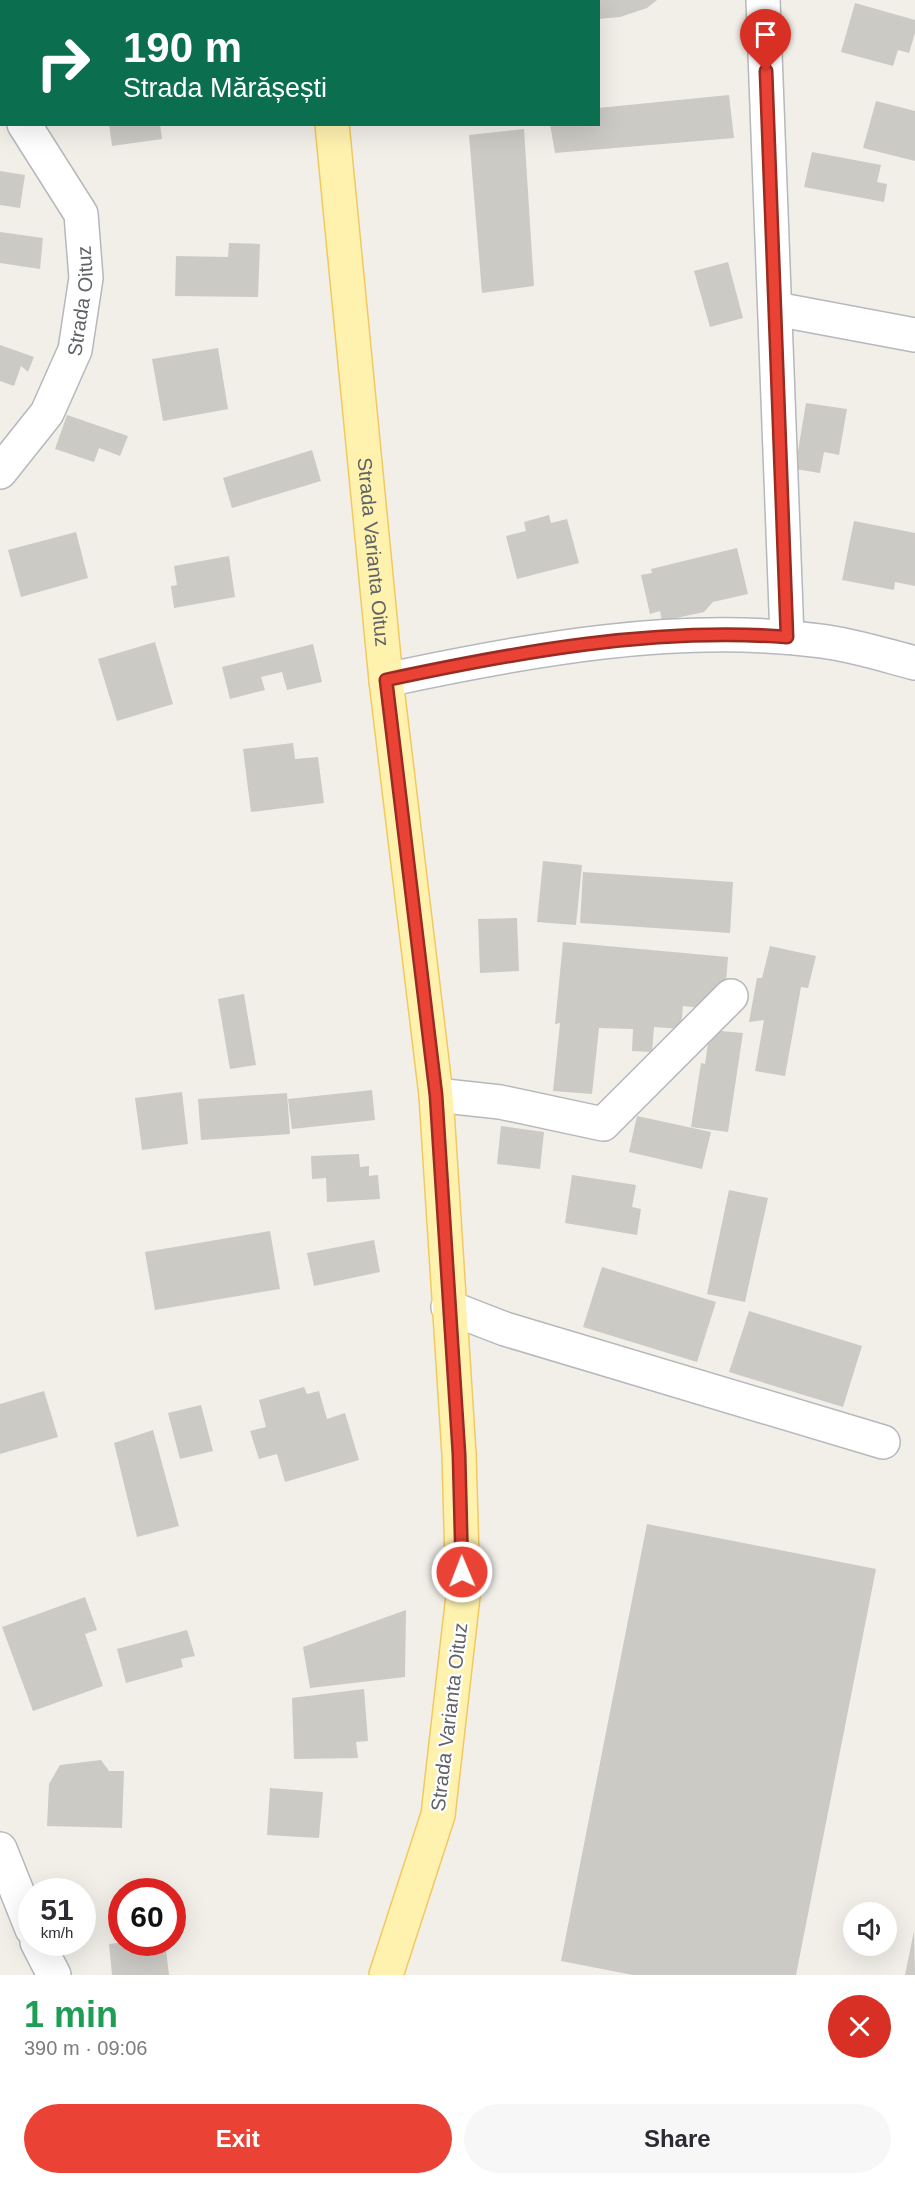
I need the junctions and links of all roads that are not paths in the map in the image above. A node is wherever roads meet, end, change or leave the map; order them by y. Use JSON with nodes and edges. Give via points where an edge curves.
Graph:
{"nodes":[{"id":1,"x":763,"y":0,"type":"edge"},
{"id":2,"x":25,"y":126,"type":"edge"},
{"id":3,"x":332,"y":126,"type":"edge"},
{"id":4,"x":776,"y":309,"type":"junction"},
{"id":5,"x":915,"y":335,"type":"edge"},
{"id":6,"x":0,"y":472,"type":"edge"},
{"id":7,"x":787,"y":637,"type":"junction"},
{"id":8,"x":915,"y":663,"type":"edge"},
{"id":9,"x":386,"y":680,"type":"junction"},
{"id":10,"x":732,"y":996,"type":"dead end"},
{"id":11,"x":436,"y":1095,"type":"junction"},
{"id":12,"x":448,"y":1307,"type":"junction"},
{"id":13,"x":883,"y":1443,"type":"dead end"},
{"id":14,"x":0,"y":1849,"type":"edge"},
{"id":15,"x":18,"y":1897,"type":"edge"},
{"id":16,"x":0,"y":1921,"type":"edge"},
{"id":17,"x":18,"y":1931,"type":"edge"},
{"id":18,"x":43,"y":1956,"type":"edge"},
{"id":19,"x":54,"y":1975,"type":"edge"},
{"id":20,"x":386,"y":1975,"type":"edge"}],
"edges":[{"from":1,"to":4,"type":"street"},
{"from":2,"to":6,"type":"street","name":"Strada Oituz","via":[[81,214],[86,278],[75,350],[47,413]]},
{"from":3,"to":9,"type":"main road","name":"Strada Varianta Oituz"},
{"from":4,"to":5,"type":"street"},
{"from":4,"to":7,"type":"street"},
{"from":7,"to":8,"type":"street","via":[[824,641]]},
{"from":7,"to":9,"type":"street","via":[[615,640]]},
{"from":9,"to":11,"type":"main road","name":"Strada Varianta Oituz"},
{"from":10,"to":11,"type":"street","via":[[603,1124],[500,1102]]},
{"from":11,"to":12,"type":"main road","name":"Strada Varianta Oituz"},
{"from":12,"to":13,"type":"street","via":[[505,1329]]},
{"from":12,"to":20,"type":"main road","name":"Strada Varianta Oituz","via":[[459,1454],[463,1596],[438,1815]]},
{"from":14,"to":15,"type":"street"},
{"from":16,"to":17,"type":"street"},
{"from":18,"to":19,"type":"street"}]}
